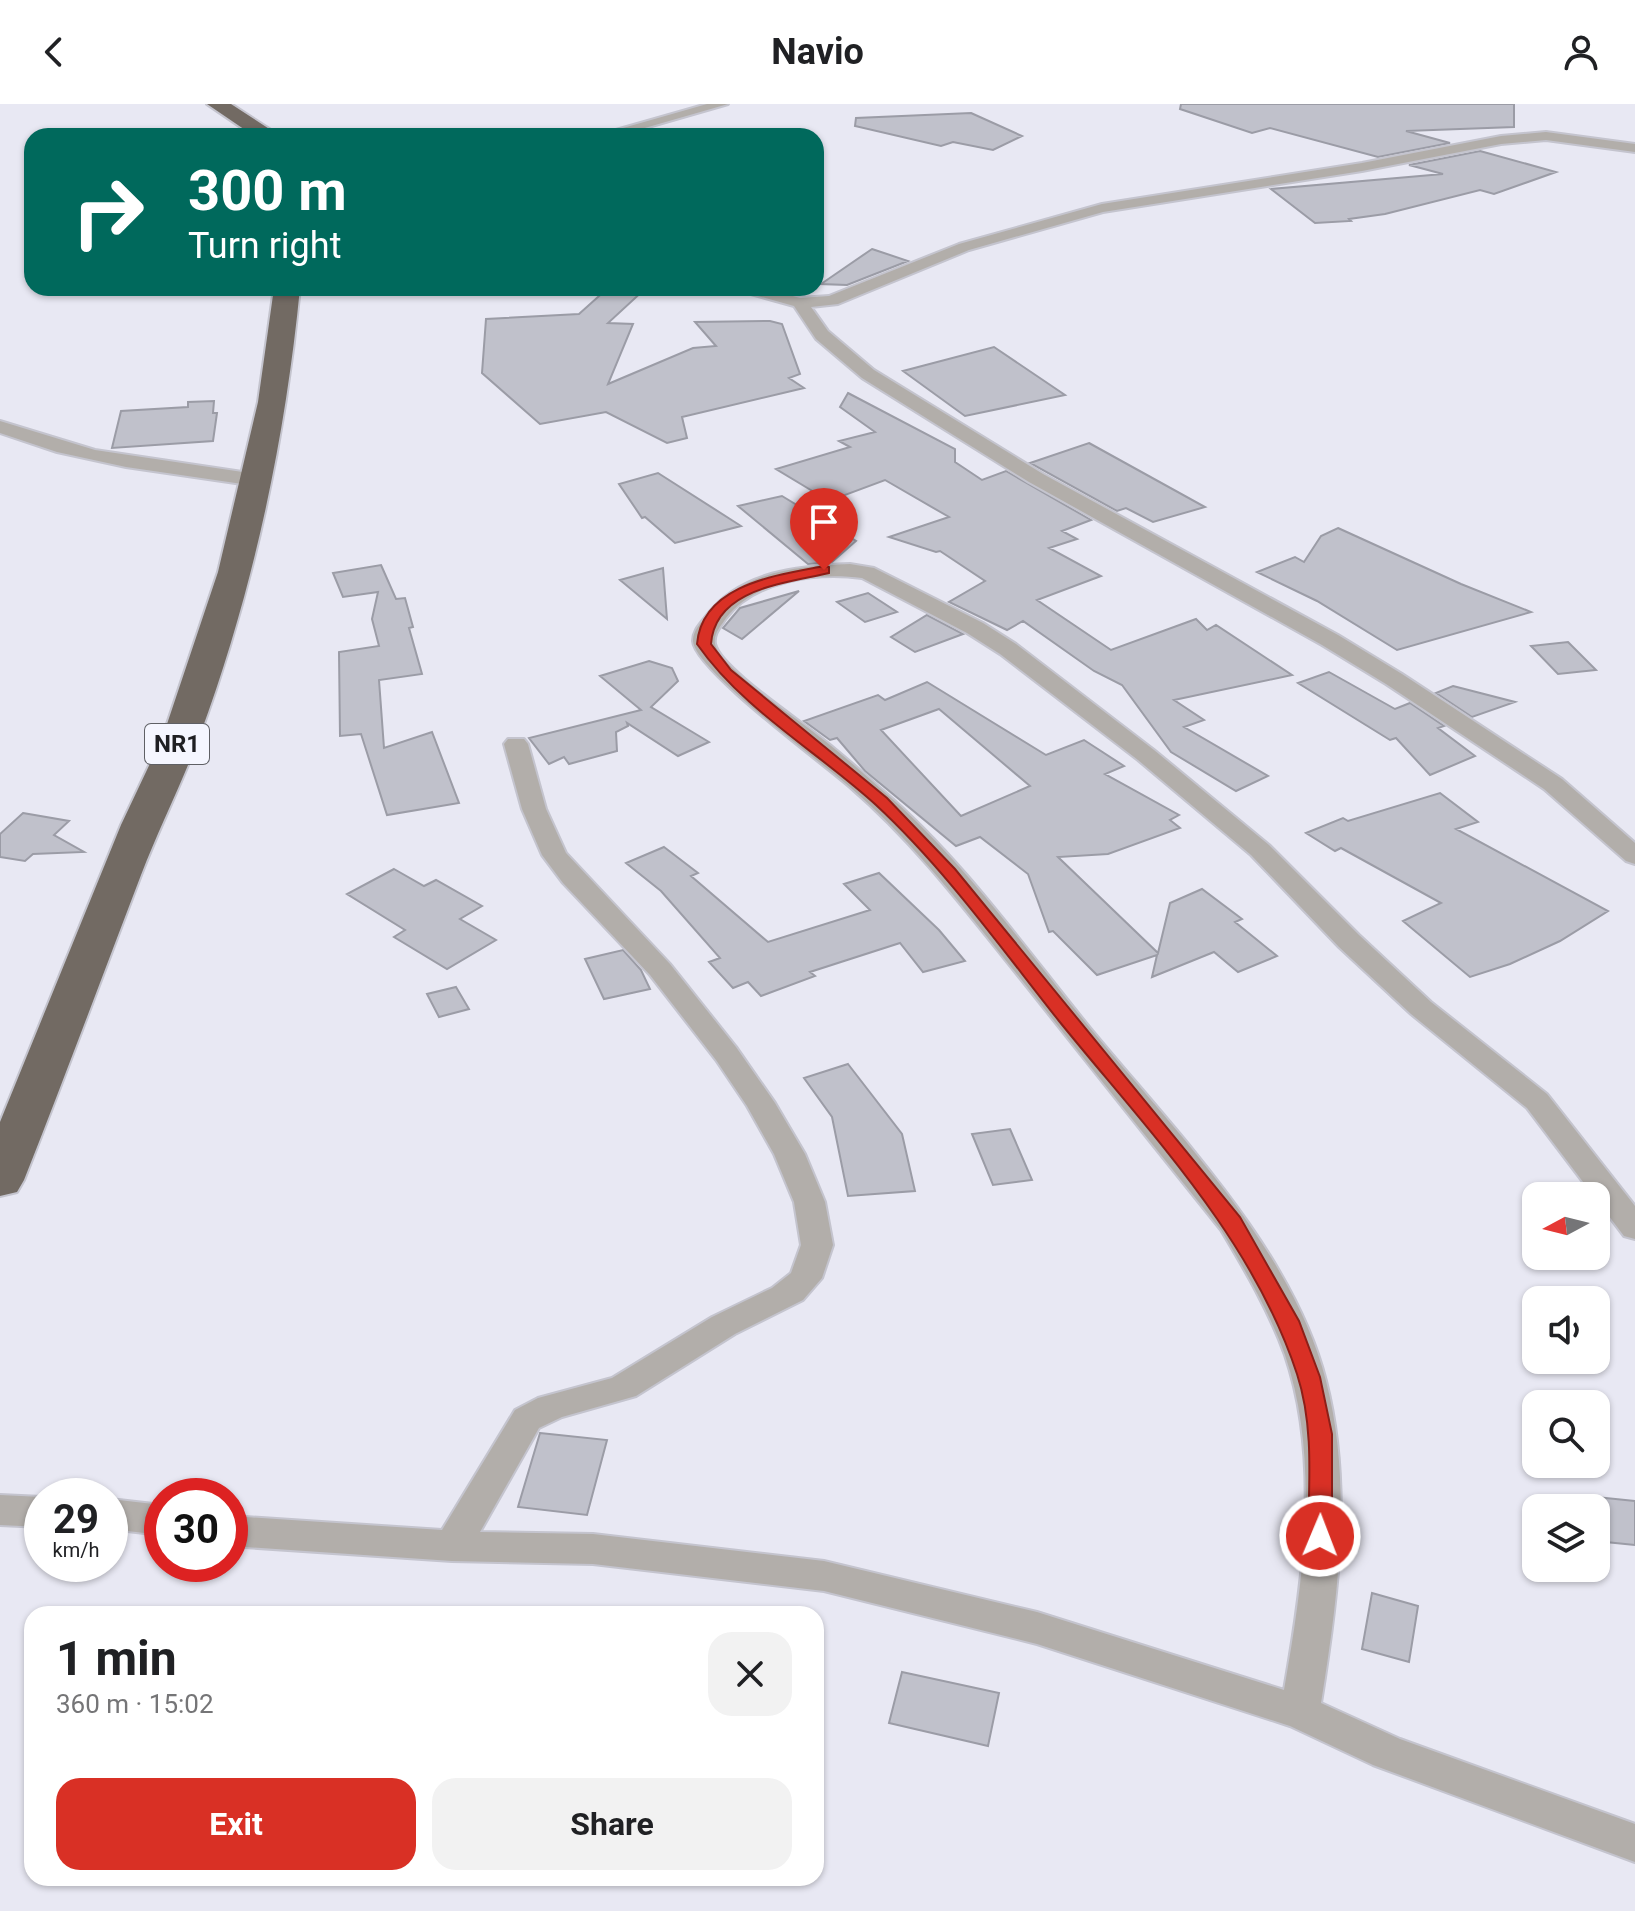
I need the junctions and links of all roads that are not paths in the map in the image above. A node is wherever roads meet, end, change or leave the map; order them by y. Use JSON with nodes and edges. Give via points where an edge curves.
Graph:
{"nodes":[{"id":1,"x":217,"y":104,"type":"edge"},
{"id":2,"x":722,"y":104,"type":"edge"},
{"id":3,"x":256,"y":128,"type":"edge"},
{"id":4,"x":632,"y":128,"type":"edge"},
{"id":5,"x":1635,"y":148,"type":"edge"},
{"id":6,"x":286,"y":296,"type":"edge"},
{"id":7,"x":775,"y":296,"type":"edge"},
{"id":8,"x":800,"y":303,"type":"junction"},
{"id":9,"x":0,"y":427,"type":"edge"},
{"id":10,"x":256,"y":480,"type":"junction"},
{"id":11,"x":516,"y":744,"type":"dead end"},
{"id":12,"x":1635,"y":856,"type":"edge"},
{"id":13,"x":0,"y":1180,"type":"edge"},
{"id":14,"x":1635,"y":1228,"type":"edge"},
{"id":15,"x":0,"y":1510,"type":"edge"},
{"id":16,"x":24,"y":1511,"type":"edge"},
{"id":17,"x":248,"y":1532,"type":"edge"},
{"id":18,"x":452,"y":1546,"type":"junction"},
{"id":19,"x":1300,"y":1712,"type":"junction"},
{"id":20,"x":1635,"y":1843,"type":"edge"}],
"edges":[{"from":1,"to":3,"type":"highway"},
{"from":2,"to":4,"type":"street"},
{"from":5,"to":8,"type":"street","via":[[1524,137],[1126,204],[986,240],[832,301]]},
{"from":6,"to":10,"type":"highway","number":"NR1"},
{"from":7,"to":8,"type":"street"},
{"from":8,"to":12,"type":"street","via":[[822,335],[868,374],[1036,478],[1394,679],[1553,784]]},
{"from":9,"to":10,"type":"street","via":[[67,451]]},
{"from":10,"to":13,"type":"highway","number":"NR1","via":[[213,643],[179,739]]},
{"from":11,"to":18,"type":"street","via":[[541,827],[563,867],[701,1018],[763,1110],[811,1205],[817,1257],[805,1279],[788,1294],[738,1317],[652,1373],[527,1419]]},
{"from":14,"to":19,"type":"street","via":[[1537,1101],[1421,1008],[1260,850],[1008,649],[894,585],[850,570],[803,572],[765,582],[716,615],[705,632],[710,656],[882,802],[949,873],[1232,1222],[1268,1282],[1309,1377],[1321,1434],[1320,1558]]},
{"from":15,"to":16,"type":"street"},
{"from":17,"to":18,"type":"street"},
{"from":18,"to":19,"type":"street","via":[[593,1549],[824,1576],[1037,1628]]},
{"from":19,"to":20,"type":"street","via":[[1387,1752]]}]}
